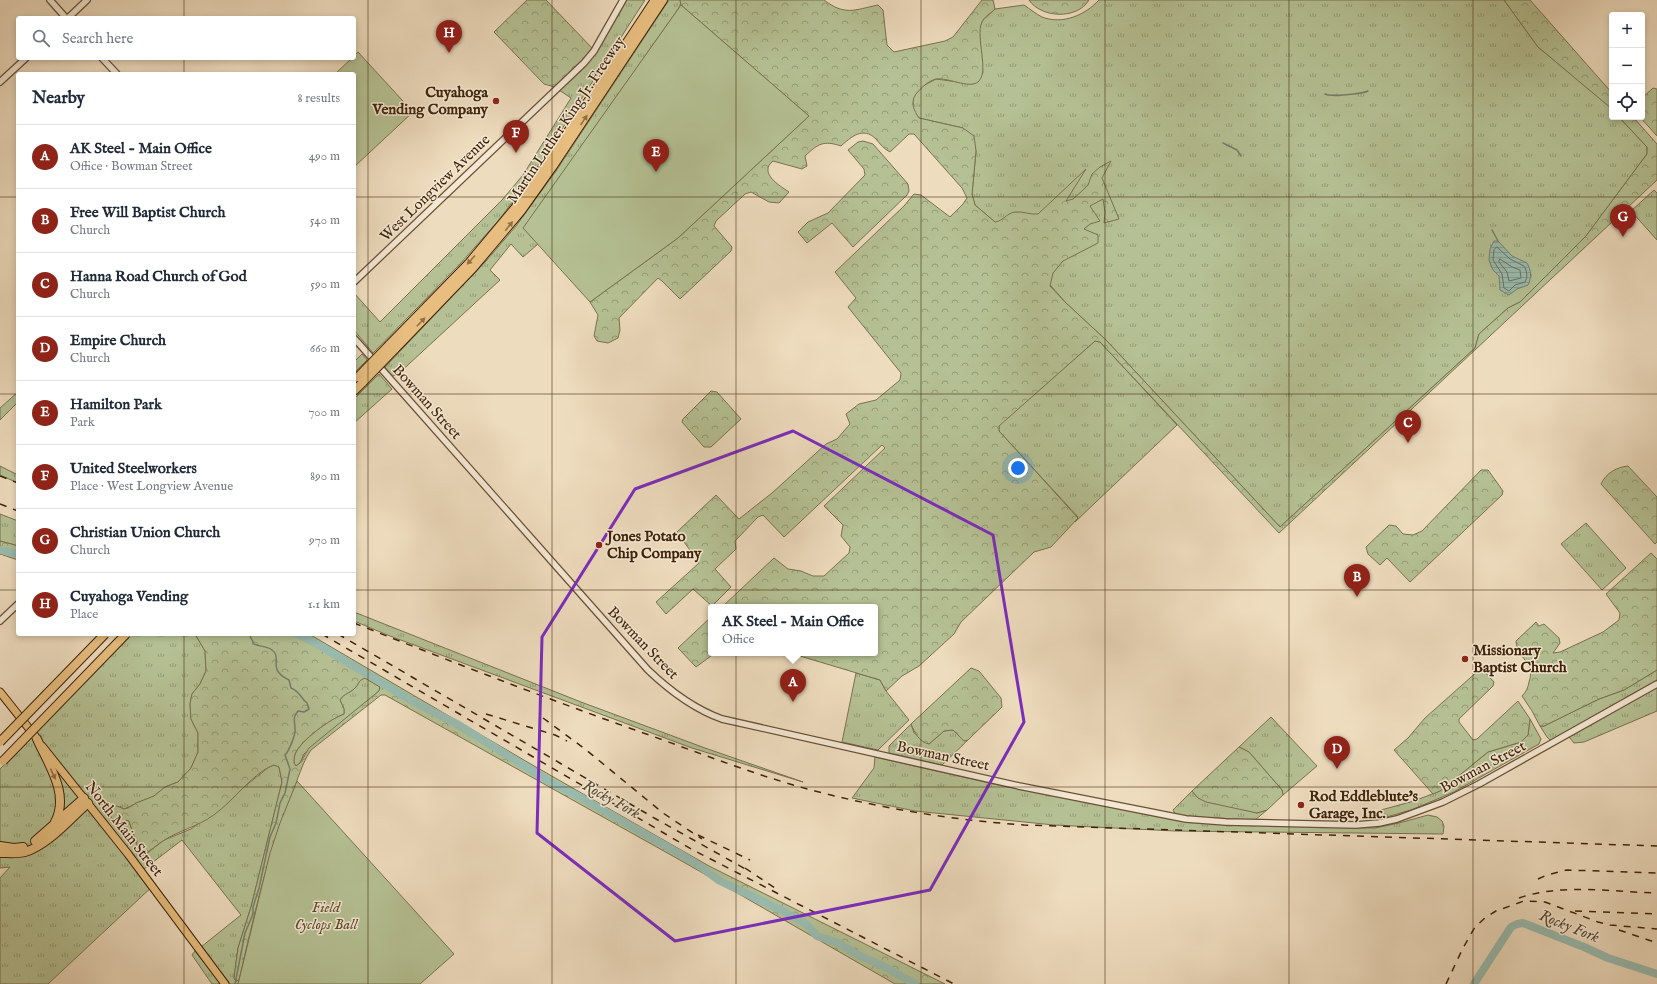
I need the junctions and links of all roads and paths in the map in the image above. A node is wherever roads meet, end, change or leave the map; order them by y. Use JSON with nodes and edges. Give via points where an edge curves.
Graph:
{"nodes":[{"id":1,"x":50,"y":0,"type":"edge"},
{"id":2,"x":87,"y":0,"type":"edge"},
{"id":3,"x":623,"y":0,"type":"edge"},
{"id":4,"x":649,"y":0,"type":"edge"},
{"id":5,"x":655,"y":0,"type":"edge"},
{"id":6,"x":663,"y":0,"type":"edge"},
{"id":7,"x":65,"y":16,"type":"edge"},
{"id":8,"x":69,"y":16,"type":"edge"},
{"id":9,"x":24,"y":60,"type":"edge"},
{"id":10,"x":104,"y":60,"type":"edge"},
{"id":11,"x":114,"y":72,"type":"edge"},
{"id":12,"x":0,"y":82,"type":"edge"},
{"id":13,"x":571,"y":127,"type":"junction"},
{"id":14,"x":356,"y":280,"type":"edge"},
{"id":15,"x":356,"y":340,"type":"edge"},
{"id":16,"x":391,"y":348,"type":"junction"},
{"id":17,"x":358,"y":380,"type":"edge"},
{"id":18,"x":16,"y":606,"type":"edge"},
{"id":19,"x":0,"y":621,"type":"edge"},
{"id":20,"x":98,"y":636,"type":"edge"},
{"id":21,"x":103,"y":636,"type":"edge"},
{"id":22,"x":119,"y":636,"type":"edge"},
{"id":23,"x":124,"y":636,"type":"edge"},
{"id":24,"x":1657,"y":684,"type":"edge"},
{"id":25,"x":0,"y":692,"type":"edge"},
{"id":26,"x":0,"y":737,"type":"edge"},
{"id":27,"x":37,"y":739,"type":"junction"},
{"id":28,"x":0,"y":742,"type":"edge"},
{"id":29,"x":1,"y":760,"type":"edge"},
{"id":30,"x":86,"y":800,"type":"junction"},
{"id":31,"x":50,"y":829,"type":"junction"},
{"id":32,"x":0,"y":846,"type":"edge"},
{"id":33,"x":0,"y":853,"type":"edge"},
{"id":34,"x":225,"y":984,"type":"edge"}],
"edges":[{"from":1,"to":7,"type":"street"},
{"from":2,"to":8,"type":"street"},
{"from":3,"to":14,"type":"street","name":"West Longview Avenue","via":[[594,51],[584,63]]},
{"from":4,"to":13,"type":"highway","via":[[595,84]]},
{"from":5,"to":13,"type":"highway","name":"Martin Luther King Jr. Freeway"},
{"from":16,"to":6,"type":"highway","name":"Martin Luther King Jr. Freeway","one_way":true,"via":[[473,268],[520,212]]},
{"from":9,"to":12,"type":"street"},
{"from":10,"to":11,"type":"street"},
{"from":13,"to":16,"type":"highway","name":"Martin Luther King Jr. Freeway","one_way":true,"via":[[492,236]]},
{"from":15,"to":24,"type":"street","name":"Bowman Street","via":[[648,670],[687,702],[722,719],[1019,786],[1186,819],[1350,825],[1397,819],[1437,804],[1479,784]]},
{"from":16,"to":17,"type":"highway","name":"Martin Luther King Jr. Freeway","bridge":true},
{"from":18,"to":19,"type":"street"},
{"from":20,"to":26,"type":"highway"},
{"from":21,"to":28,"type":"highway","bridge":true},
{"from":22,"to":29,"type":"highway"},
{"from":23,"to":29,"type":"highway","bridge":true},
{"from":25,"to":27,"type":"highway","name":"North Main Street"},
{"from":27,"to":30,"type":"highway","name":"North Main Street"},
{"from":27,"to":31,"type":"highway","one_way":true,"via":[[60,795],[59,813]]},
{"from":30,"to":31,"type":"highway"},
{"from":30,"to":33,"type":"highway","via":[[46,840],[34,848],[17,853]]},
{"from":30,"to":34,"type":"highway","name":"North Main Street"},
{"from":31,"to":32,"type":"highway","via":[[29,845],[14,848]]}]}
